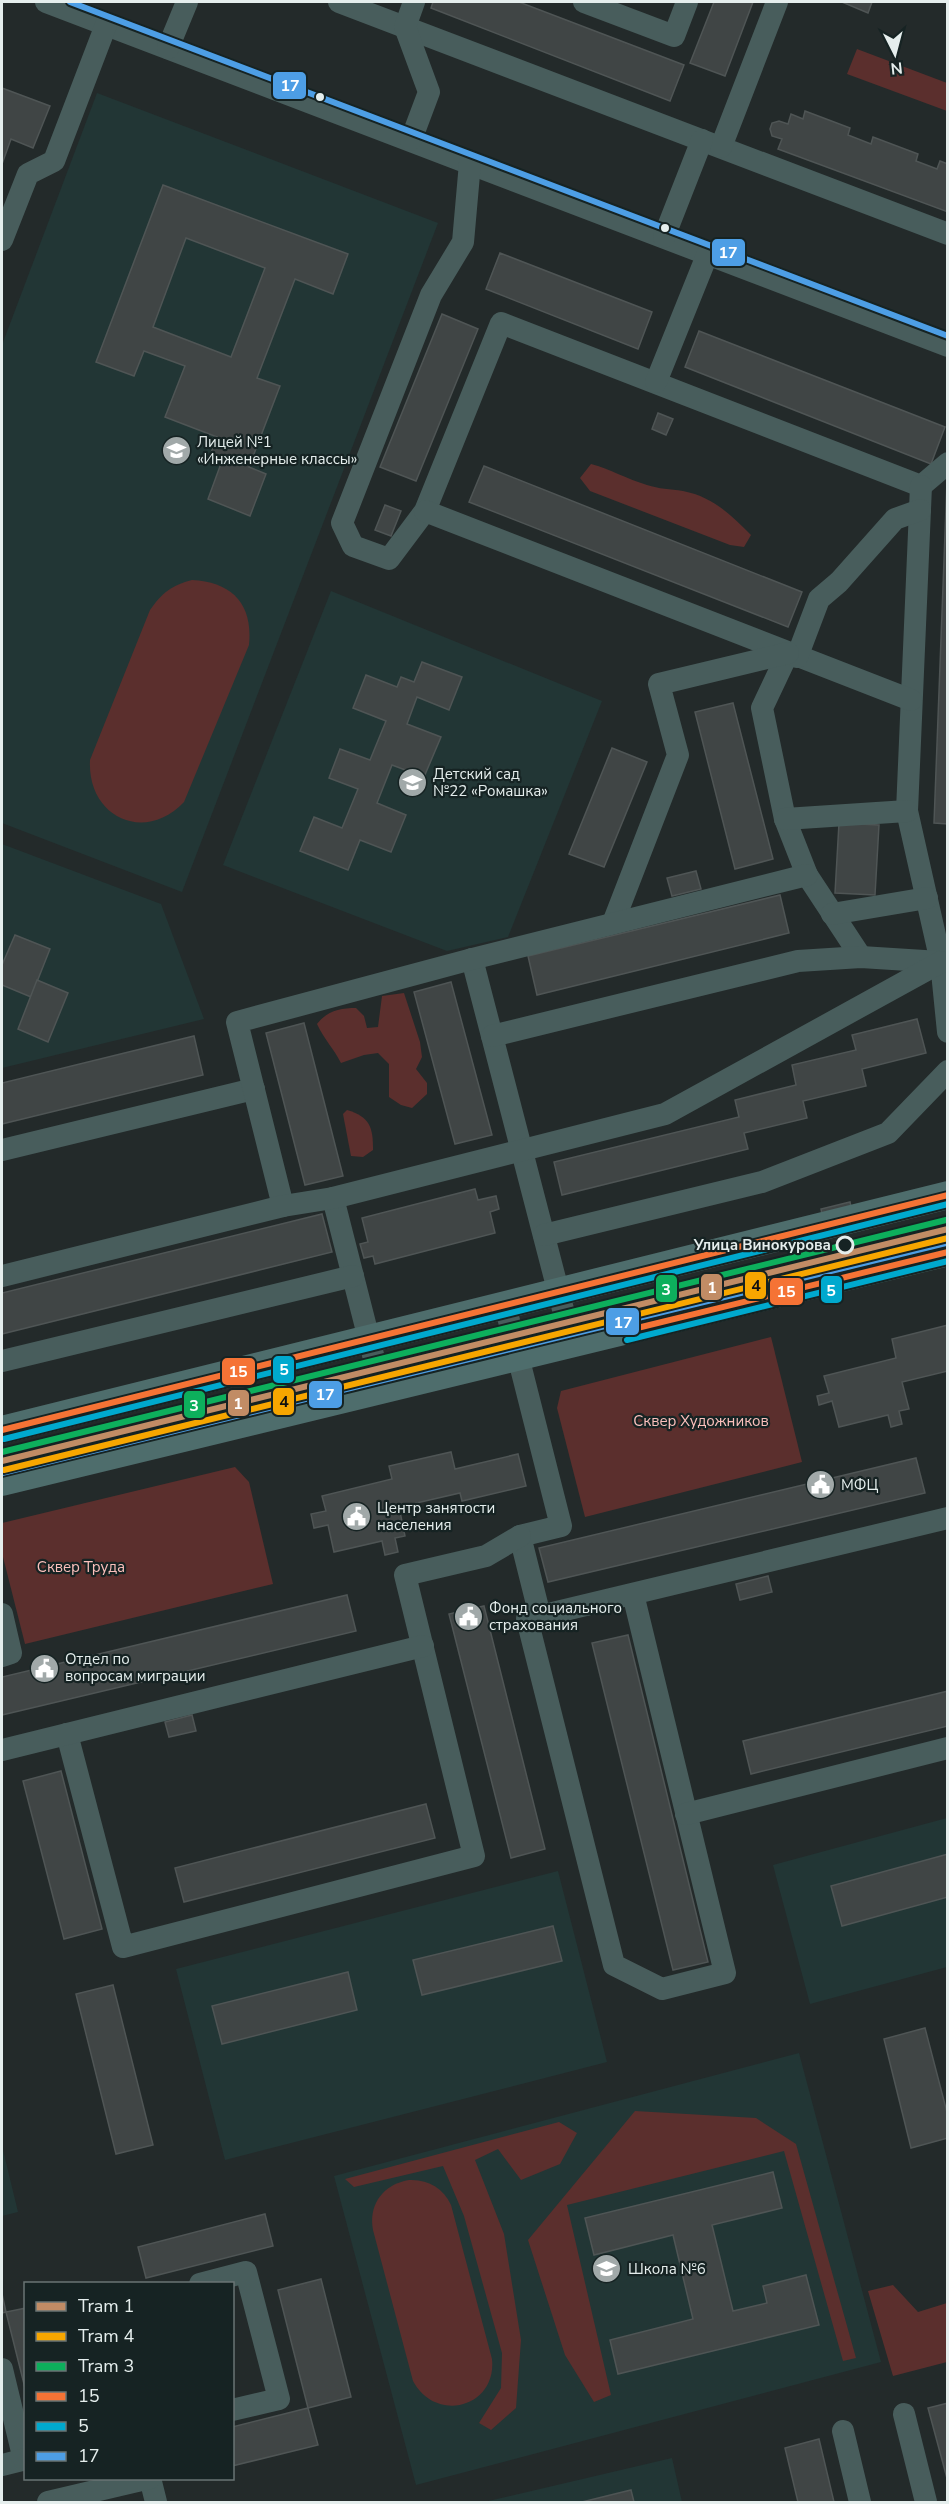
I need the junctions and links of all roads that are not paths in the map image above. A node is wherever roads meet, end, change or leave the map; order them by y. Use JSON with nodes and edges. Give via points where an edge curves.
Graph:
{"nodes":[{"id":1,"x":46,"y":2,"type":"edge"},
{"id":2,"x":187,"y":2,"type":"edge"},
{"id":3,"x":339,"y":2,"type":"edge"},
{"id":4,"x":414,"y":2,"type":"edge"},
{"id":5,"x":584,"y":2,"type":"edge"},
{"id":6,"x":687,"y":2,"type":"edge"},
{"id":7,"x":777,"y":2,"type":"edge"},
{"id":8,"x":106,"y":25,"type":"junction"},
{"id":9,"x":405,"y":27,"type":"junction"},
{"id":10,"x":168,"y":48,"type":"junction"},
{"id":11,"x":411,"y":140,"type":"junction"},
{"id":12,"x":712,"y":144,"type":"junction"},
{"id":13,"x":470,"y":163,"type":"junction"},
{"id":14,"x":9,"y":198,"type":"edge"},
{"id":15,"x":948,"y":234,"type":"edge"},
{"id":16,"x":664,"y":237,"type":"junction"},
{"id":17,"x":2,"y":240,"type":"edge"},
{"id":18,"x":708,"y":253,"type":"junction"},
{"id":19,"x":948,"y":346,"type":"edge"},
{"id":20,"x":656,"y":382,"type":"junction"},
{"id":21,"x":948,"y":464,"type":"edge"},
{"id":22,"x":921,"y":486,"type":"junction"},
{"id":23,"x":920,"y":510,"type":"junction"},
{"id":24,"x":425,"y":512,"type":"junction"},
{"id":25,"x":793,"y":655,"type":"junction"},
{"id":26,"x":911,"y":700,"type":"junction"},
{"id":27,"x":907,"y":811,"type":"junction"},
{"id":28,"x":785,"y":819,"type":"junction"},
{"id":29,"x":807,"y":874,"type":"junction"},
{"id":30,"x":927,"y":898,"type":"junction"},
{"id":31,"x":832,"y":914,"type":"junction"},
{"id":32,"x":613,"y":923,"type":"junction"},
{"id":33,"x":861,"y":957,"type":"junction"},
{"id":34,"x":472,"y":959,"type":"junction"},
{"id":35,"x":944,"y":962,"type":"edge"},
{"id":36,"x":948,"y":1032,"type":"edge"},
{"id":37,"x":492,"y":1036,"type":"junction"},
{"id":38,"x":948,"y":1071,"type":"edge"},
{"id":39,"x":254,"y":1089,"type":"junction"},
{"id":40,"x":2,"y":1150,"type":"edge"},
{"id":41,"x":521,"y":1150,"type":"junction"},
{"id":42,"x":948,"y":1195,"type":"edge"},
{"id":43,"x":333,"y":1198,"type":"junction"},
{"id":44,"x":283,"y":1206,"type":"junction"},
{"id":45,"x":543,"y":1234,"type":"junction"},
{"id":46,"x":948,"y":1252,"type":"edge"},
{"id":47,"x":2,"y":1276,"type":"edge"},
{"id":48,"x":353,"y":1276,"type":"junction"},
{"id":49,"x":559,"y":1292,"type":"junction"},
{"id":50,"x":505,"y":1305,"type":"junction"},
{"id":51,"x":369,"y":1339,"type":"junction"},
{"id":52,"x":572,"y":1344,"type":"junction"},
{"id":53,"x":518,"y":1357,"type":"junction"},
{"id":54,"x":2,"y":1361,"type":"edge"},
{"id":55,"x":382,"y":1390,"type":"junction"},
{"id":56,"x":2,"y":1430,"type":"edge"},
{"id":57,"x":2,"y":1482,"type":"edge"},
{"id":58,"x":948,"y":1518,"type":"edge"},
{"id":59,"x":520,"y":1536,"type":"junction"},
{"id":60,"x":633,"y":1594,"type":"junction"},
{"id":61,"x":2,"y":1614,"type":"edge"},
{"id":62,"x":540,"y":1616,"type":"junction"},
{"id":63,"x":423,"y":1646,"type":"junction"},
{"id":64,"x":2,"y":1656,"type":"edge"},
{"id":65,"x":67,"y":1734,"type":"junction"},
{"id":66,"x":948,"y":1748,"type":"edge"},
{"id":67,"x":2,"y":1750,"type":"edge"},
{"id":68,"x":686,"y":1814,"type":"junction"},
{"id":69,"x":204,"y":2282,"type":"edge"},
{"id":70,"x":2,"y":2369,"type":"edge"},
{"id":71,"x":234,"y":2410,"type":"edge"},
{"id":72,"x":904,"y":2414,"type":"dead end"},
{"id":73,"x":843,"y":2431,"type":"dead end"},
{"id":74,"x":24,"y":2456,"type":"edge"},
{"id":75,"x":24,"y":2460,"type":"edge"},
{"id":76,"x":2,"y":2465,"type":"edge"},
{"id":77,"x":142,"y":2480,"type":"edge"},
{"id":78,"x":150,"y":2480,"type":"edge"},
{"id":79,"x":48,"y":2502,"type":"edge"},
{"id":80,"x":156,"y":2502,"type":"edge"},
{"id":81,"x":860,"y":2502,"type":"edge"},
{"id":82,"x":926,"y":2502,"type":"edge"}],
"edges":[{"from":1,"to":8,"type":"street"},
{"from":2,"to":10,"type":"street"},
{"from":3,"to":9,"type":"street"},
{"from":4,"to":9,"type":"street"},
{"from":5,"to":6,"type":"street","via":[[674,36]]},
{"from":7,"to":12,"type":"street"},
{"from":8,"to":10,"type":"street"},
{"from":8,"to":14,"type":"street","via":[[54,160],[28,174]]},
{"from":9,"to":11,"type":"street","via":[[429,92]]},
{"from":9,"to":12,"type":"street"},
{"from":10,"to":11,"type":"street"},
{"from":11,"to":13,"type":"street"},
{"from":12,"to":15,"type":"street"},
{"from":12,"to":16,"type":"street"},
{"from":13,"to":16,"type":"street"},
{"from":13,"to":24,"type":"street","via":[[463,242],[431,295],[342,523],[353,546],[389,559]]},
{"from":14,"to":17,"type":"street"},
{"from":16,"to":18,"type":"street"},
{"from":18,"to":19,"type":"street"},
{"from":18,"to":20,"type":"street"},
{"from":20,"to":22,"type":"street"},
{"from":20,"to":24,"type":"street","via":[[501,323]]},
{"from":21,"to":22,"type":"street"},
{"from":22,"to":23,"type":"street"},
{"from":23,"to":25,"type":"street","via":[[895,519],[819,599]]},
{"from":23,"to":26,"type":"street"},
{"from":24,"to":25,"type":"street"},
{"from":25,"to":26,"type":"street"},
{"from":25,"to":28,"type":"street","via":[[762,708]]},
{"from":25,"to":32,"type":"street","via":[[659,684],[678,755]]},
{"from":26,"to":27,"type":"street"},
{"from":27,"to":28,"type":"street"},
{"from":27,"to":30,"type":"street"},
{"from":28,"to":29,"type":"street"},
{"from":29,"to":31,"type":"street"},
{"from":29,"to":32,"type":"street"},
{"from":30,"to":31,"type":"street"},
{"from":30,"to":35,"type":"street"},
{"from":31,"to":33,"type":"street"},
{"from":32,"to":34,"type":"street"},
{"from":33,"to":35,"type":"street"},
{"from":33,"to":37,"type":"street","via":[[798,961]]},
{"from":34,"to":37,"type":"street"},
{"from":34,"to":39,"type":"street","via":[[237,1022]]},
{"from":35,"to":36,"type":"street"},
{"from":35,"to":41,"type":"street","via":[[665,1114]]},
{"from":37,"to":41,"type":"street"},
{"from":38,"to":45,"type":"street","via":[[888,1133],[762,1182]]},
{"from":39,"to":40,"type":"street"},
{"from":39,"to":44,"type":"street"},
{"from":41,"to":43,"type":"street"},
{"from":41,"to":45,"type":"street"},
{"from":42,"to":49,"type":"main road"},
{"from":43,"to":44,"type":"street"},
{"from":43,"to":48,"type":"street"},
{"from":44,"to":47,"type":"street"},
{"from":45,"to":49,"type":"street"},
{"from":46,"to":52,"type":"main road"},
{"from":48,"to":51,"type":"street"},
{"from":48,"to":54,"type":"street"},
{"from":49,"to":50,"type":"main road"},
{"from":49,"to":52,"type":"street"},
{"from":50,"to":51,"type":"main road"},
{"from":50,"to":53,"type":"street"},
{"from":51,"to":55,"type":"street"},
{"from":51,"to":56,"type":"main road"},
{"from":52,"to":53,"type":"main road"},
{"from":53,"to":55,"type":"main road"},
{"from":53,"to":59,"type":"street","via":[[561,1526]]},
{"from":55,"to":57,"type":"main road"},
{"from":58,"to":60,"type":"street"},
{"from":59,"to":62,"type":"street"},
{"from":59,"to":63,"type":"street","via":[[486,1556],[405,1575]]},
{"from":60,"to":62,"type":"street"},
{"from":60,"to":68,"type":"street"},
{"from":61,"to":64,"type":"street","via":[[11,1653]]},
{"from":62,"to":68,"type":"street","via":[[527,1619],[614,1965],[662,1989],[725,1973]]},
{"from":63,"to":65,"type":"street"},
{"from":63,"to":65,"type":"street","via":[[474,1856],[123,1947]]},
{"from":65,"to":67,"type":"street"},
{"from":66,"to":68,"type":"street"},
{"from":69,"to":71,"type":"street","via":[[246,2272],[279,2399]]},
{"from":70,"to":74,"type":"street"},
{"from":72,"to":82,"type":"street"},
{"from":73,"to":81,"type":"street"},
{"from":75,"to":76,"type":"street"},
{"from":77,"to":79,"type":"street"},
{"from":78,"to":80,"type":"street"}]}
